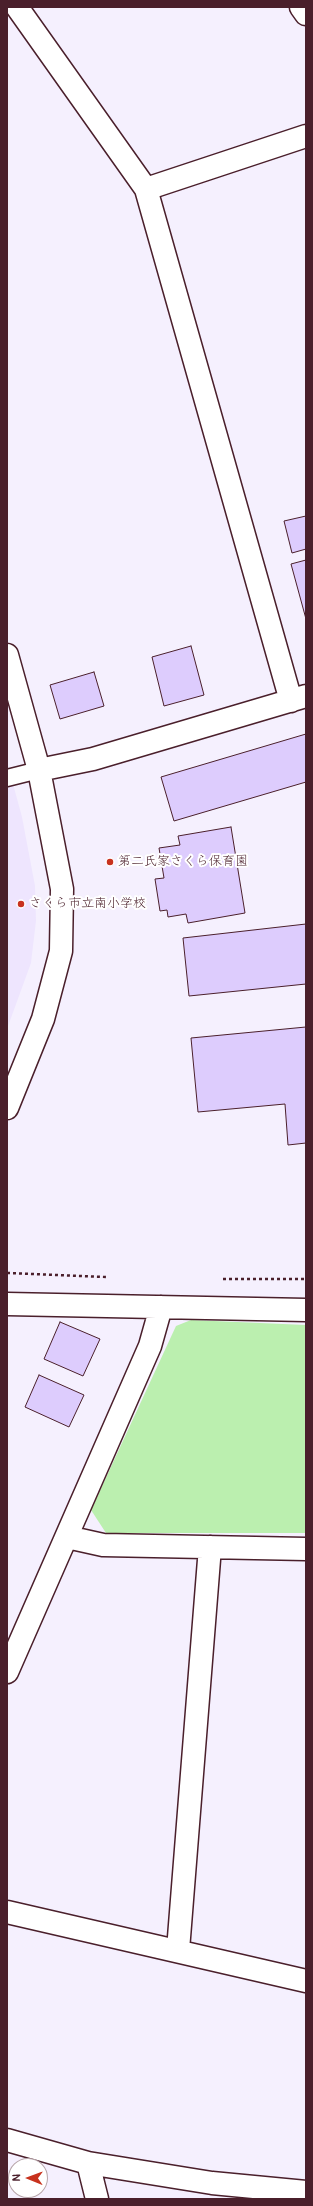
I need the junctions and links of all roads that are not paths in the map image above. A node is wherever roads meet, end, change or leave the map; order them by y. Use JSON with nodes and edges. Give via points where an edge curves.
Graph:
{"nodes":[{"id":1,"x":17,"y":7,"type":"edge"},
{"id":2,"x":301,"y":7,"type":"edge"},
{"id":3,"x":306,"y":14,"type":"edge"},
{"id":4,"x":306,"y":136,"type":"edge"},
{"id":5,"x":146,"y":189,"type":"junction"},
{"id":6,"x":7,"y":655,"type":"edge"},
{"id":7,"x":299,"y":698,"type":"edge"},
{"id":8,"x":39,"y":770,"type":"junction"},
{"id":9,"x":7,"y":778,"type":"edge"},
{"id":10,"x":7,"y":1108,"type":"edge"},
{"id":11,"x":7,"y":1304,"type":"edge"},
{"id":12,"x":161,"y":1307,"type":"junction"},
{"id":13,"x":306,"y":1310,"type":"edge"},
{"id":14,"x":67,"y":1536,"type":"junction"},
{"id":15,"x":210,"y":1547,"type":"junction"},
{"id":16,"x":306,"y":1549,"type":"edge"},
{"id":17,"x":7,"y":1672,"type":"edge"},
{"id":18,"x":7,"y":1912,"type":"edge"},
{"id":19,"x":178,"y":1950,"type":"junction"},
{"id":20,"x":306,"y":1981,"type":"edge"},
{"id":21,"x":7,"y":2140,"type":"edge"},
{"id":22,"x":88,"y":2163,"type":"junction"},
{"id":23,"x":306,"y":2192,"type":"edge"},
{"id":24,"x":97,"y":2199,"type":"edge"}],
"edges":[{"from":1,"to":5,"type":"street"},
{"from":2,"to":3,"type":"street"},
{"from":4,"to":5,"type":"street"},
{"from":5,"to":7,"type":"street"},
{"from":6,"to":8,"type":"street"},
{"from":7,"to":8,"type":"street","via":[[93,759]]},
{"from":8,"to":9,"type":"lane"},
{"from":8,"to":10,"type":"street","via":[[62,889],[60,951],[43,1019]]},
{"from":11,"to":12,"type":"street"},
{"from":12,"to":13,"type":"street"},
{"from":12,"to":14,"type":"street","via":[[150,1346]]},
{"from":14,"to":15,"type":"street","via":[[103,1545]]},
{"from":14,"to":17,"type":"street"},
{"from":15,"to":16,"type":"street"},
{"from":15,"to":19,"type":"street"},
{"from":18,"to":19,"type":"street"},
{"from":19,"to":20,"type":"street"},
{"from":21,"to":22,"type":"street"},
{"from":22,"to":23,"type":"street","via":[[212,2183]]},
{"from":22,"to":24,"type":"street"}]}
